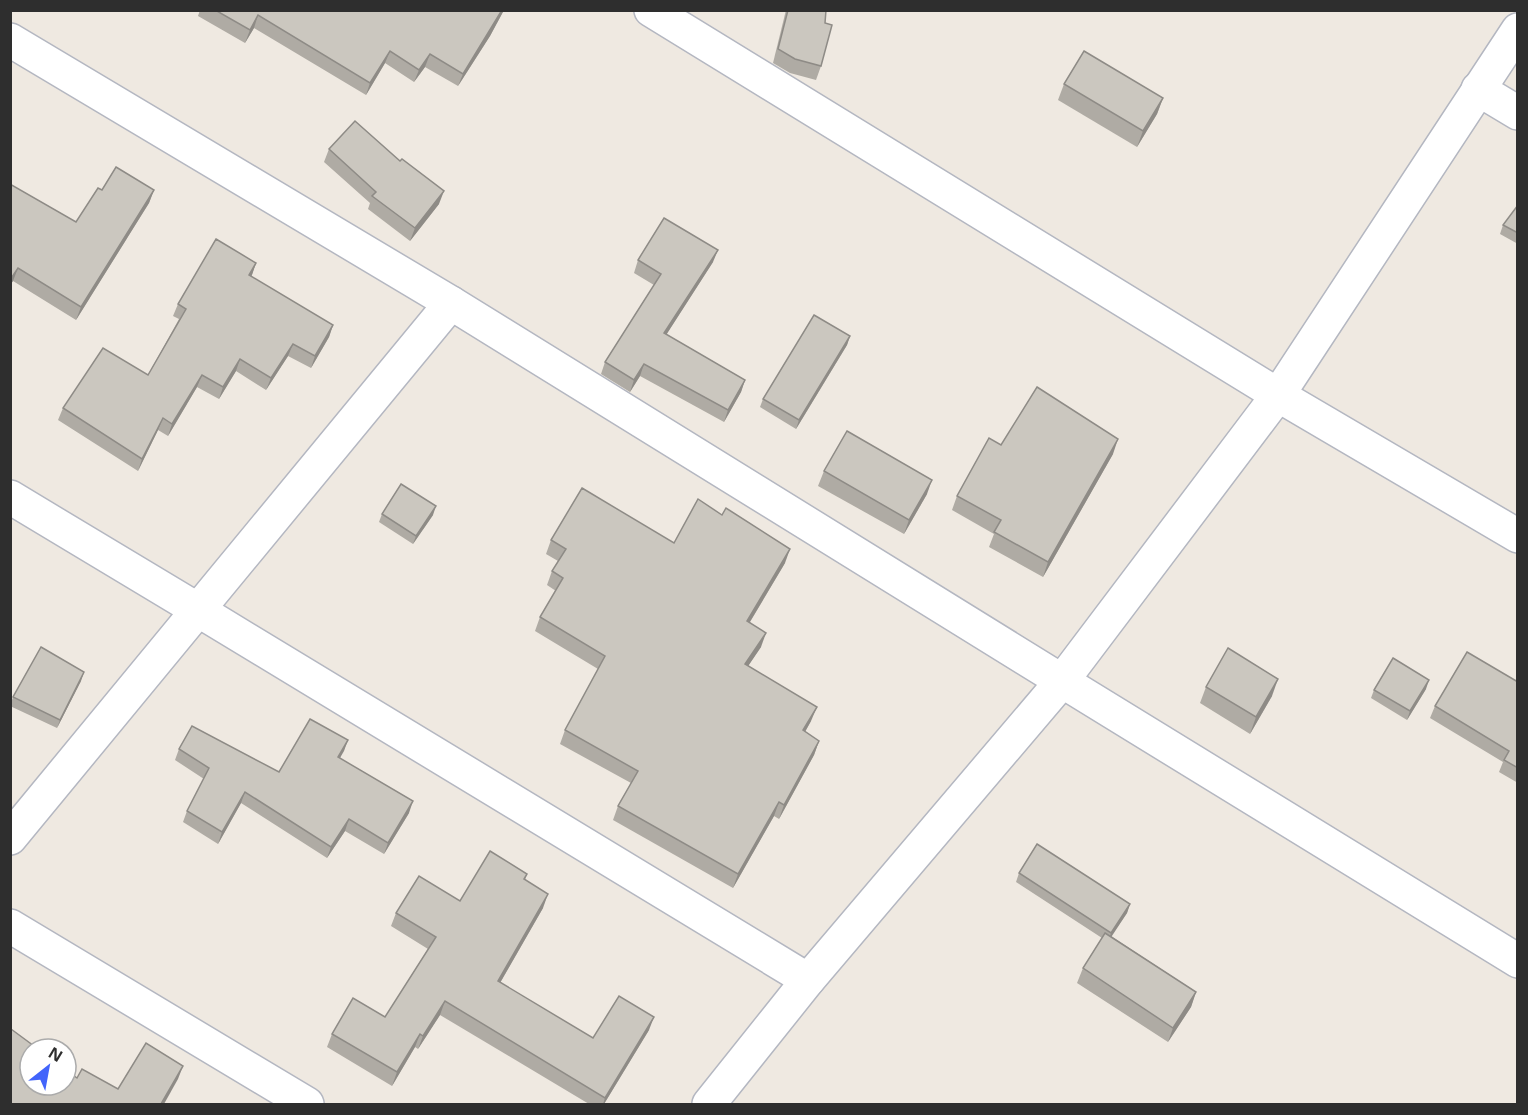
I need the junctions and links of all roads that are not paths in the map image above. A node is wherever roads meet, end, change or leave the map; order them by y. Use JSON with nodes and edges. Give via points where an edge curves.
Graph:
{"nodes":[{"id":1,"x":651,"y":10,"type":"edge"},
{"id":2,"x":1518,"y":30,"type":"edge"},
{"id":3,"x":10,"y":40,"type":"edge"},
{"id":4,"x":1478,"y":89,"type":"junction"},
{"id":5,"x":1518,"y":113,"type":"edge"},
{"id":6,"x":451,"y":303,"type":"junction"},
{"id":7,"x":1278,"y":395,"type":"junction"},
{"id":8,"x":10,"y":497,"type":"edge"},
{"id":9,"x":1518,"y":536,"type":"edge"},
{"id":10,"x":198,"y":610,"type":"junction"},
{"id":11,"x":1062,"y":681,"type":"junction"},
{"id":12,"x":10,"y":838,"type":"edge"},
{"id":13,"x":10,"y":926,"type":"edge"},
{"id":14,"x":1518,"y":961,"type":"edge"},
{"id":15,"x":808,"y":980,"type":"junction"},
{"id":16,"x":307,"y":1104,"type":"edge"},
{"id":17,"x":710,"y":1104,"type":"edge"}],
"edges":[{"from":1,"to":7,"type":"street"},
{"from":2,"to":4,"type":"street"},
{"from":3,"to":6,"type":"street"},
{"from":4,"to":5,"type":"street"},
{"from":4,"to":7,"type":"street"},
{"from":6,"to":10,"type":"street"},
{"from":6,"to":11,"type":"street"},
{"from":7,"to":9,"type":"street"},
{"from":7,"to":11,"type":"street"},
{"from":8,"to":10,"type":"street"},
{"from":10,"to":12,"type":"street"},
{"from":10,"to":15,"type":"street"},
{"from":11,"to":14,"type":"street"},
{"from":11,"to":15,"type":"street"},
{"from":13,"to":16,"type":"street"},
{"from":15,"to":17,"type":"street"}]}
